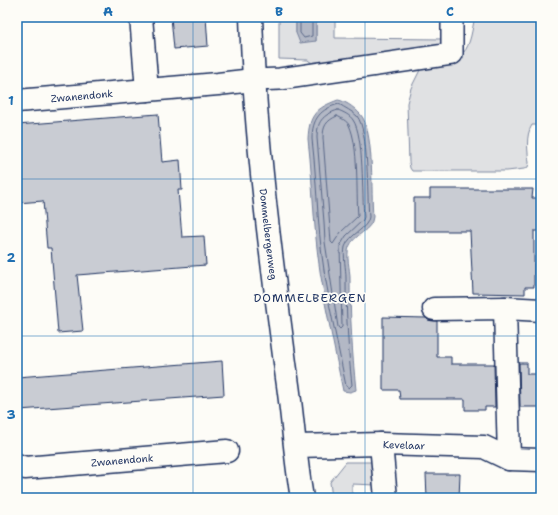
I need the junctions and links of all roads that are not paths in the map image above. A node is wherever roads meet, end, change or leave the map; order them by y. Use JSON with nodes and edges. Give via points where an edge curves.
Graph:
{"nodes":[{"id":1,"x":141,"y":17,"type":"edge"},
{"id":2,"x":251,"y":17,"type":"edge"},
{"id":3,"x":452,"y":17,"type":"edge"},
{"id":4,"x":253,"y":80,"type":"junction"},
{"id":5,"x":147,"y":90,"type":"junction"},
{"id":6,"x":17,"y":101,"type":"edge"},
{"id":7,"x":505,"y":308,"type":"junction"},
{"id":8,"x":434,"y":309,"type":"dead end"},
{"id":9,"x":541,"y":310,"type":"edge"},
{"id":10,"x":381,"y":444,"type":"junction"},
{"id":11,"x":296,"y":446,"type":"junction"},
{"id":12,"x":227,"y":451,"type":"dead end"},
{"id":13,"x":509,"y":459,"type":"junction"},
{"id":14,"x":541,"y":460,"type":"edge"},
{"id":15,"x":17,"y":464,"type":"edge"},
{"id":16,"x":302,"y":498,"type":"edge"},
{"id":17,"x":386,"y":498,"type":"edge"}],
"edges":[{"from":1,"to":5,"type":"street"},
{"from":2,"to":4,"type":"street","name":"Dommelbergenweg"},
{"from":3,"to":4,"type":"street","via":[[452,54],[280,79]]},
{"from":4,"to":5,"type":"street","name":"Zwanendonk"},
{"from":4,"to":11,"type":"street","name":"Dommelbergenweg","via":[[272,262]]},
{"from":5,"to":6,"type":"street","name":"Zwanendonk"},
{"from":7,"to":8,"type":"street"},
{"from":7,"to":9,"type":"street"},
{"from":7,"to":13,"type":"street"},
{"from":10,"to":11,"type":"street","name":"Kevelaar"},
{"from":10,"to":13,"type":"street","name":"Kevelaar","via":[[484,447]]},
{"from":10,"to":17,"type":"street"},
{"from":11,"to":16,"type":"street","name":"Dommelbergenweg"},
{"from":12,"to":15,"type":"street","name":"Zwanendonk","via":[[25,468]]},
{"from":13,"to":14,"type":"street","name":"Kevelaar"}]}
